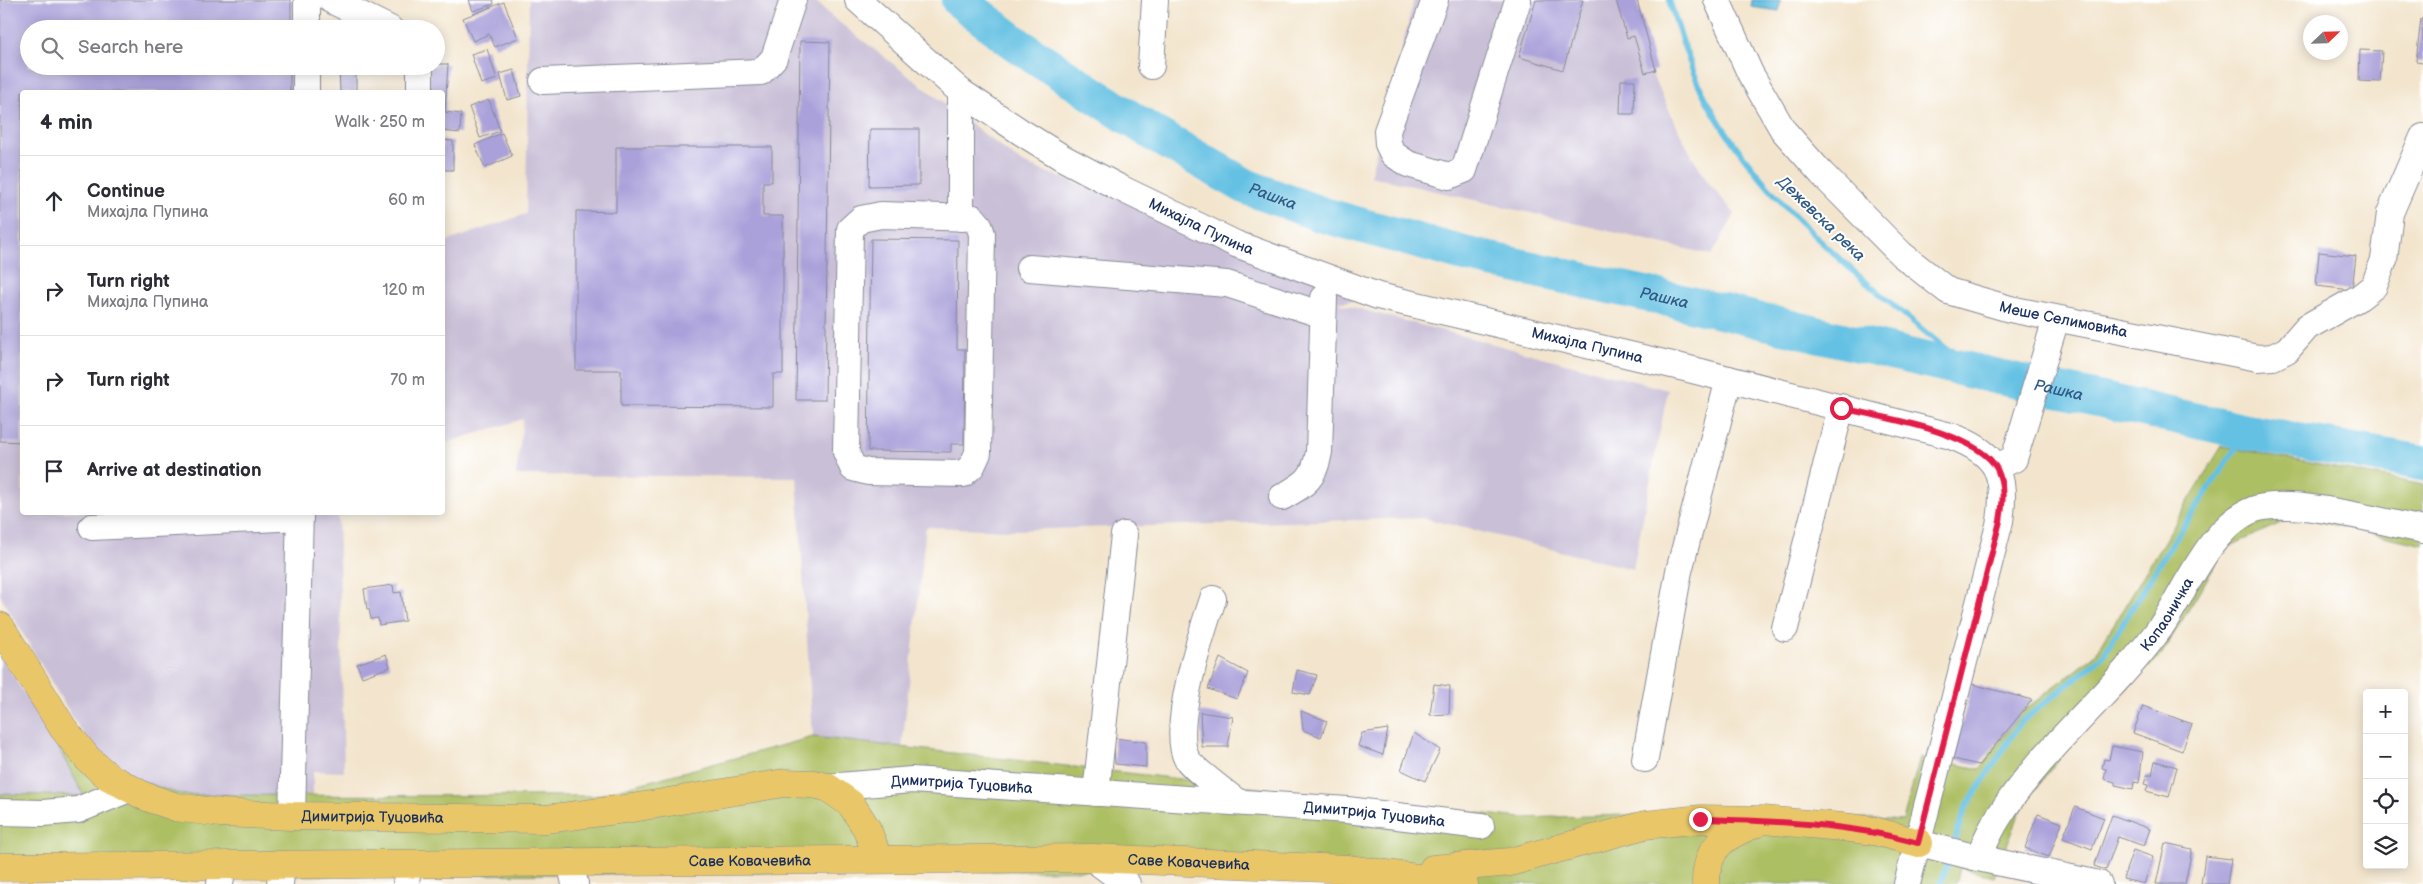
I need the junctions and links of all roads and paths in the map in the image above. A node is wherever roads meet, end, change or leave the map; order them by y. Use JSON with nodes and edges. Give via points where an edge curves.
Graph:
{"nodes":[{"id":1,"x":307,"y":0,"type":"edge"},
{"id":2,"x":331,"y":0,"type":"edge"},
{"id":3,"x":793,"y":0,"type":"edge"},
{"id":4,"x":858,"y":0,"type":"edge"},
{"id":5,"x":1155,"y":0,"type":"edge"},
{"id":6,"x":1435,"y":0,"type":"edge"},
{"id":7,"x":1518,"y":0,"type":"edge"},
{"id":8,"x":1717,"y":0,"type":"edge"},
{"id":9,"x":307,"y":20,"type":"edge"},
{"id":10,"x":372,"y":20,"type":"edge"},
{"id":11,"x":1151,"y":66,"type":"dead end"},
{"id":12,"x":306,"y":75,"type":"edge"},
{"id":13,"x":420,"y":75,"type":"edge"},
{"id":14,"x":543,"y":81,"type":"dead end"},
{"id":15,"x":306,"y":90,"type":"edge"},
{"id":16,"x":420,"y":90,"type":"edge"},
{"id":17,"x":960,"y":92,"type":"junction"},
{"id":18,"x":2423,"y":137,"type":"edge"},
{"id":19,"x":961,"y":218,"type":"junction"},
{"id":20,"x":1029,"y":268,"type":"dead end"},
{"id":21,"x":1325,"y":277,"type":"junction"},
{"id":22,"x":1323,"y":315,"type":"junction"},
{"id":23,"x":2053,"y":329,"type":"junction"},
{"id":24,"x":1728,"y":379,"type":"junction"},
{"id":25,"x":1841,"y":408,"type":"junction"},
{"id":26,"x":1996,"y":467,"type":"junction"},
{"id":27,"x":1282,"y":498,"type":"dead end"},
{"id":28,"x":300,"y":515,"type":"edge"},
{"id":29,"x":92,"y":527,"type":"dead end"},
{"id":30,"x":2423,"y":530,"type":"edge"},
{"id":31,"x":1124,"y":535,"type":"dead end"},
{"id":32,"x":1213,"y":599,"type":"dead end"},
{"id":33,"x":0,"y":626,"type":"edge"},
{"id":34,"x":1785,"y":628,"type":"dead end"},
{"id":35,"x":1645,"y":759,"type":"dead end"},
{"id":36,"x":129,"y":788,"type":"junction"},
{"id":37,"x":827,"y":788,"type":"junction"},
{"id":38,"x":1096,"y":793,"type":"junction"},
{"id":39,"x":1237,"y":802,"type":"junction"},
{"id":40,"x":0,"y":812,"type":"edge"},
{"id":41,"x":292,"y":816,"type":"junction"},
{"id":42,"x":1763,"y":820,"type":"junction"},
{"id":43,"x":1482,"y":826,"type":"dead end"},
{"id":44,"x":1949,"y":851,"type":"junction"},
{"id":45,"x":878,"y":858,"type":"junction"},
{"id":46,"x":1092,"y":858,"type":"junction"},
{"id":47,"x":0,"y":867,"type":"edge"},
{"id":48,"x":572,"y":873,"type":"edge"},
{"id":49,"x":1376,"y":873,"type":"junction"},
{"id":50,"x":281,"y":874,"type":"edge"},
{"id":51,"x":407,"y":874,"type":"edge"},
{"id":52,"x":221,"y":875,"type":"edge"},
{"id":53,"x":1127,"y":884,"type":"edge"},
{"id":54,"x":1459,"y":884,"type":"edge"},
{"id":55,"x":1706,"y":884,"type":"edge"},
{"id":56,"x":1908,"y":884,"type":"edge"},
{"id":57,"x":2099,"y":884,"type":"edge"}],
"edges":[{"from":1,"to":9,"type":"street"},
{"from":2,"to":10,"type":"street"},
{"from":3,"to":14,"type":"street","via":[[774,58],[761,72]]},
{"from":4,"to":17,"type":"street","name":"Михајла Пупина"},
{"from":5,"to":11,"type":"street"},
{"from":6,"to":7,"type":"street","via":[[1387,131],[1393,154],[1408,164],[1449,176],[1464,170]]},
{"from":8,"to":23,"type":"street","name":"Меше Селимовића","via":[[1750,73],[1783,130],[1901,254],[1948,291],[2010,309]]},
{"from":12,"to":15,"type":"street"},
{"from":13,"to":16,"type":"street"},
{"from":17,"to":19,"type":"street"},
{"from":17,"to":21,"type":"street","name":"Михајла Пупина","via":[[1063,158],[1118,188],[1236,244]]},
{"from":18,"to":23,"type":"street","name":"Меше Селимовића","via":[[2390,213],[2384,260],[2374,286],[2307,327],[2287,350],[2273,357],[2258,358]]},
{"from":19,"to":19,"type":"street","via":[[881,215],[861,219],[850,229],[846,452],[853,468],[868,472],[963,474],[972,466],[978,453],[982,234],[973,218]]},
{"from":20,"to":22,"type":"street","via":[[1227,284]]},
{"from":21,"to":22,"type":"street"},
{"from":21,"to":24,"type":"street","name":"Михајла Пупина","via":[[1378,296]]},
{"from":22,"to":27,"type":"street","via":[[1316,467],[1307,483]]},
{"from":23,"to":26,"type":"street","via":[[2014,459]]},
{"from":24,"to":25,"type":"street","name":"Михајла Пупина"},
{"from":24,"to":35,"type":"street","via":[[1679,571]]},
{"from":25,"to":26,"type":"street","name":"Михајла Пупина","via":[[1971,443],[1984,452]]},
{"from":25,"to":34,"type":"street"},
{"from":26,"to":44,"type":"street","name":"Михајла Пупина","via":[[2004,498]]},
{"from":28,"to":29,"type":"street"},
{"from":28,"to":41,"type":"street"},
{"from":30,"to":44,"type":"street","name":"Копаоничка","via":[[2299,506],[2255,509],[2238,518],[2212,544],[2160,628],[2023,783],[1997,819]]},
{"from":31,"to":38,"type":"street"},
{"from":32,"to":39,"type":"street","via":[[1198,642],[1181,730],[1187,760]]},
{"from":33,"to":36,"type":"main road","name":"Димитрија Туцовића","via":[[76,746],[109,777]]},
{"from":36,"to":40,"type":"street","via":[[78,810]]},
{"from":36,"to":41,"type":"main road","name":"Димитрија Туцовића","via":[[158,802],[195,811]]},
{"from":37,"to":38,"type":"street","name":"Димитрија Туцовића","via":[[912,780]]},
{"from":37,"to":41,"type":"main road","name":"Димитрија Туцовића","via":[[784,783],[546,819]]},
{"from":37,"to":45,"type":"main road","name":"Димитрија Туцовића","via":[[840,794],[860,815]]},
{"from":38,"to":39,"type":"street","name":"Димитрија Туцовића"},
{"from":39,"to":43,"type":"street","name":"Димитрија Туцовића","via":[[1347,810]]},
{"from":42,"to":44,"type":"main road","via":[[1874,831]]},
{"from":42,"to":49,"type":"main road","via":[[1666,822],[1510,862]]},
{"from":42,"to":55,"type":"main road","via":[[1720,842],[1708,860]]},
{"from":44,"to":56,"type":"street"},
{"from":44,"to":57,"type":"street"},
{"from":45,"to":46,"type":"main road","name":"Саве Ковачевића"},
{"from":45,"to":48,"type":"main road","name":"Саве Ковачевића"},
{"from":46,"to":49,"type":"main road","name":"Саве Ковачевића"},
{"from":46,"to":53,"type":"street","name":"Саве Ковачевића"},
{"from":47,"to":52,"type":"main road","name":"Саве Ковачевића"},
{"from":48,"to":51,"type":"main road","name":"Саве Ковачевића"},
{"from":49,"to":54,"type":"main road","name":"Саве Ковачевића"},
{"from":50,"to":51,"type":"main road","name":"Саве Ковачевића"},
{"from":50,"to":52,"type":"main road","name":"Саве Ковачевића"}]}
